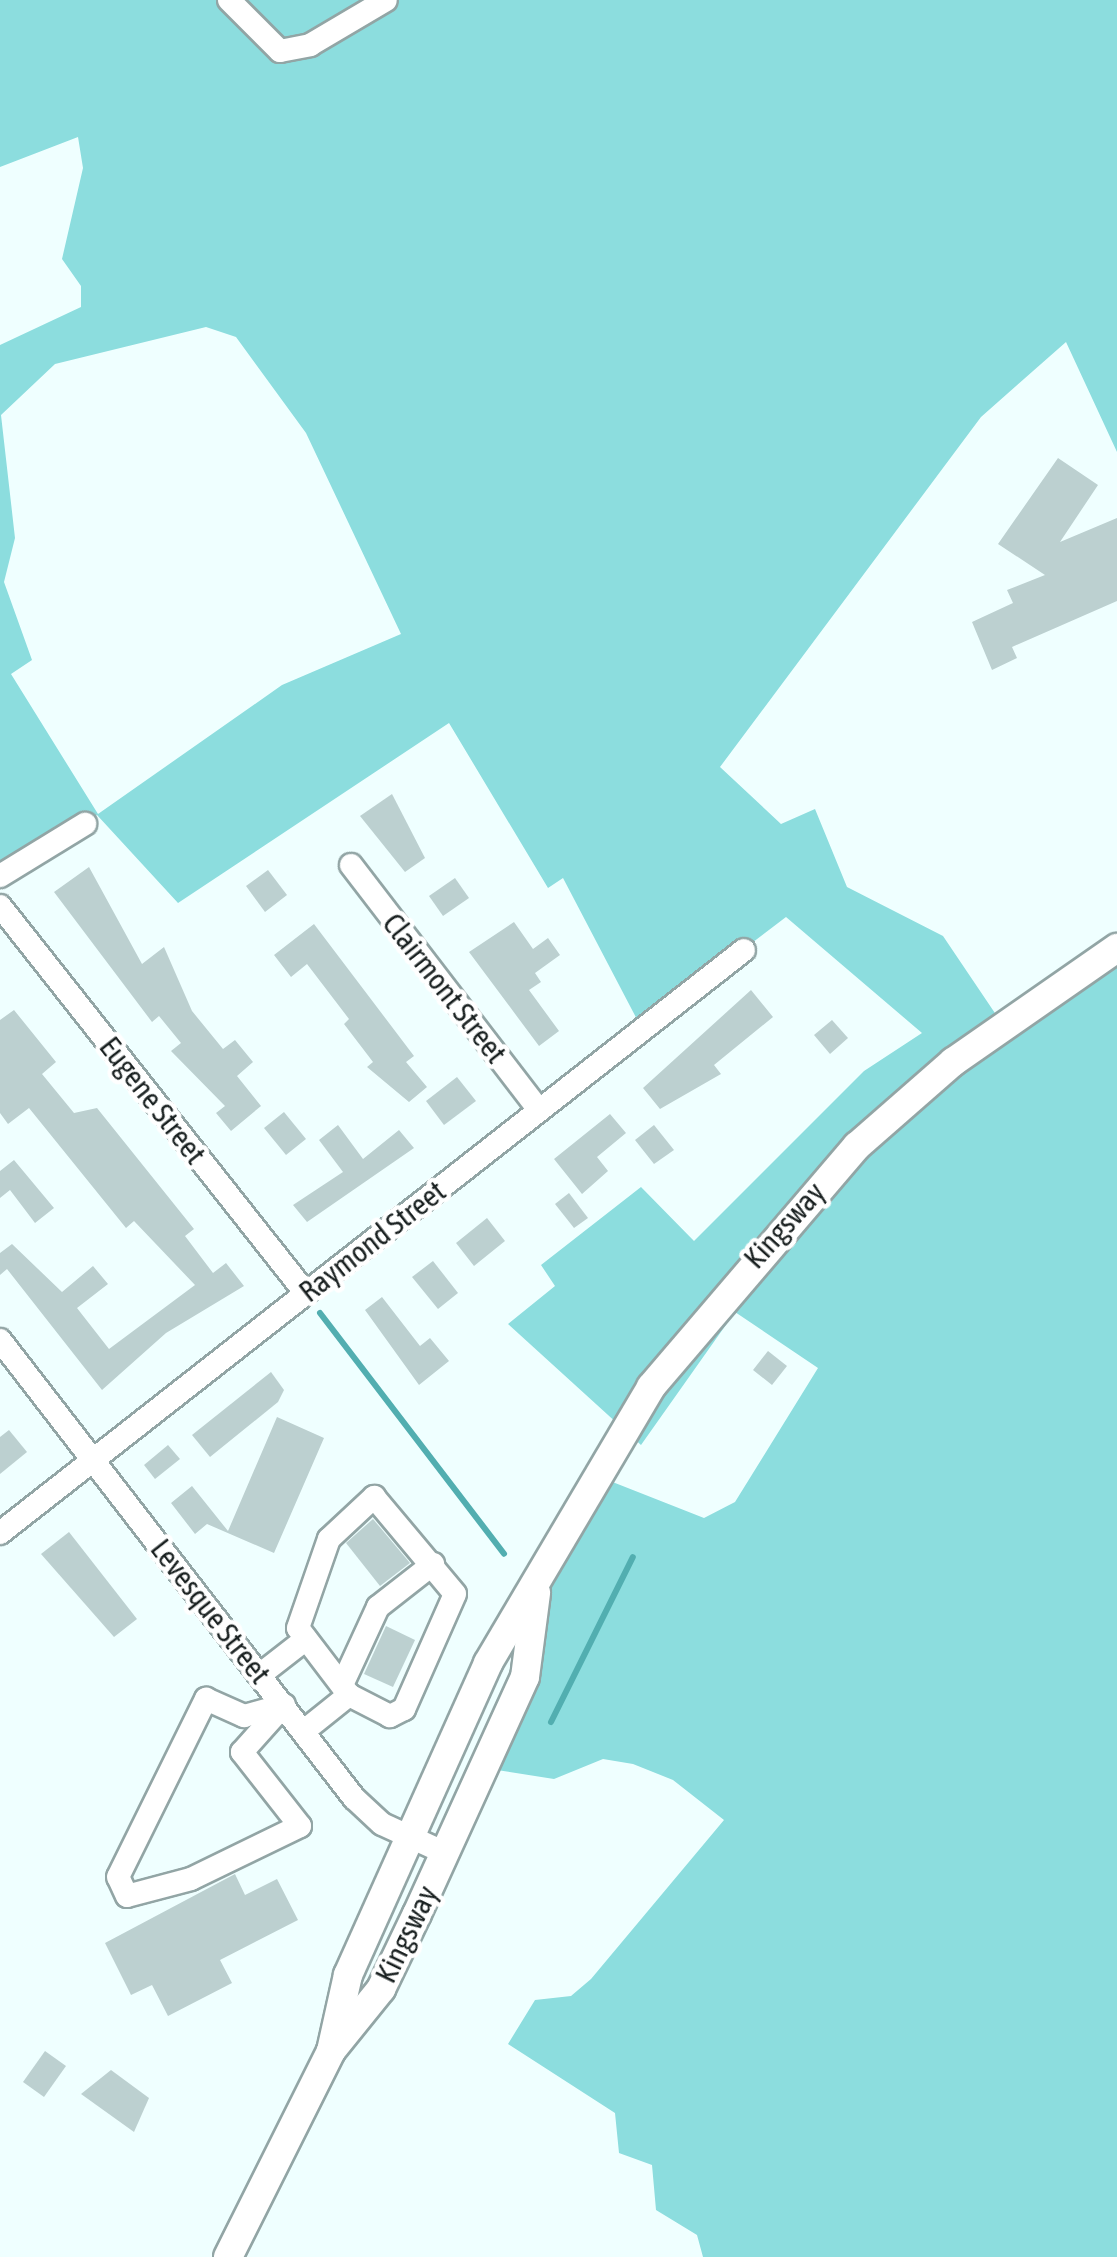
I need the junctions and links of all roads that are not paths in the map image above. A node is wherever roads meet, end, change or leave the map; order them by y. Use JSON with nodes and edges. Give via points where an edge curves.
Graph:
{"nodes":[{"id":1,"x":229,"y":0,"type":"edge"},
{"id":2,"x":386,"y":0,"type":"edge"},
{"id":3,"x":85,"y":824,"type":"dead end"},
{"id":4,"x":351,"y":865,"type":"dead end"},
{"id":5,"x":0,"y":876,"type":"edge"},
{"id":6,"x":0,"y":906,"type":"edge"},
{"id":7,"x":1117,"y":948,"type":"edge"},
{"id":8,"x":744,"y":950,"type":"dead end"},
{"id":9,"x":540,"y":1110,"type":"junction"},
{"id":10,"x":306,"y":1293,"type":"junction"},
{"id":11,"x":0,"y":1340,"type":"edge"},
{"id":12,"x":95,"y":1460,"type":"junction"},
{"id":13,"x":0,"y":1533,"type":"edge"},
{"id":14,"x":434,"y":1564,"type":"junction"},
{"id":15,"x":537,"y":1580,"type":"junction"},
{"id":16,"x":306,"y":1639,"type":"junction"},
{"id":17,"x":260,"y":1674,"type":"junction"},
{"id":18,"x":346,"y":1690,"type":"junction"},
{"id":19,"x":284,"y":1705,"type":"junction"},
{"id":20,"x":304,"y":1731,"type":"junction"},
{"id":21,"x":407,"y":1838,"type":"junction"},
{"id":22,"x":445,"y":1853,"type":"junction"},
{"id":23,"x":331,"y":2051,"type":"junction"},
{"id":24,"x":228,"y":2257,"type":"edge"}],
"edges":[{"from":1,"to":2,"type":"street","via":[[280,52],[310,46]]},
{"from":3,"to":5,"type":"street"},
{"from":4,"to":9,"type":"street","name":"Clairmont Street"},
{"from":6,"to":10,"type":"street","name":"Eugene Street"},
{"from":7,"to":15,"type":"main road","name":"Kingsway","via":[[952,1062],[806,1199],[651,1388]]},
{"from":8,"to":9,"type":"street","name":"Raymond Street"},
{"from":9,"to":10,"type":"street","name":"Raymond Street"},
{"from":10,"to":12,"type":"street","name":"Raymond Street"},
{"from":11,"to":12,"type":"street","name":"Levesque Street"},
{"from":12,"to":13,"type":"street","name":"Raymond Street"},
{"from":12,"to":17,"type":"street","name":"Levesque Street"},
{"from":14,"to":16,"type":"street","via":[[380,1501],[365,1501],[329,1539],[298,1612]]},
{"from":14,"to":18,"type":"street","via":[[378,1607]]},
{"from":14,"to":18,"type":"street","via":[[454,1594],[404,1709],[390,1716]]},
{"from":15,"to":21,"type":"main road","name":"Kingsway"},
{"from":15,"to":22,"type":"main road","name":"Kingsway","via":[[524,1678]]},
{"from":16,"to":17,"type":"street"},
{"from":16,"to":18,"type":"street"},
{"from":17,"to":19,"type":"street","name":"Levesque Street"},
{"from":18,"to":20,"type":"street"},
{"from":19,"to":19,"type":"street","via":[[244,1716],[206,1699],[118,1877],[127,1896],[191,1879],[300,1826],[242,1752]]},
{"from":19,"to":20,"type":"street","name":"Levesque Street"},
{"from":20,"to":21,"type":"street","name":"Levesque Street","via":[[354,1798]]},
{"from":21,"to":22,"type":"street","name":"Levesque Street"},
{"from":21,"to":23,"type":"main road","name":"Kingsway","via":[[348,1975]]},
{"from":22,"to":23,"type":"main road","name":"Kingsway","via":[[381,1989]]},
{"from":23,"to":24,"type":"main road","name":"Kingsway"}]}
